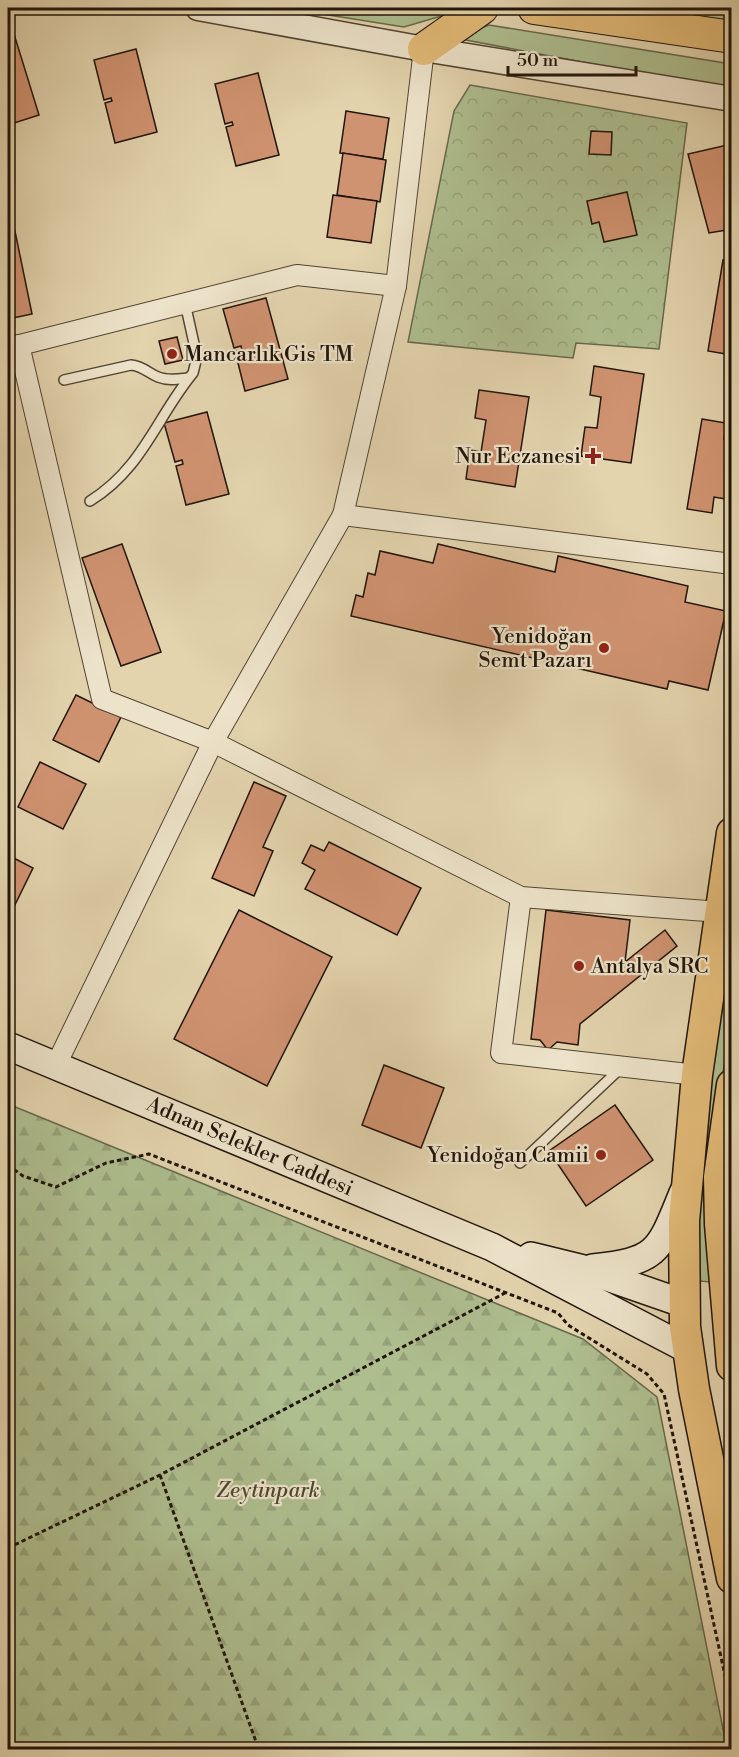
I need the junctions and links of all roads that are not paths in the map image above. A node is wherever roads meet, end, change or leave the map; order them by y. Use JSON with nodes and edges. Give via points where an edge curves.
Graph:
{"nodes":[{"id":1,"x":198,"y":8,"type":"edge"},
{"id":2,"x":482,"y":8,"type":"edge"},
{"id":3,"x":534,"y":8,"type":"edge"},
{"id":4,"x":686,"y":29,"type":"junction"},
{"id":5,"x":732,"y":37,"type":"edge"},
{"id":6,"x":424,"y":49,"type":"junction"},
{"id":7,"x":732,"y":53,"type":"edge"},
{"id":8,"x":732,"y":99,"type":"edge"},
{"id":9,"x":396,"y":286,"type":"junction"},
{"id":10,"x":186,"y":303,"type":"junction"},
{"id":11,"x":13,"y":347,"type":"edge"},
{"id":12,"x":188,"y":378,"type":"junction"},
{"id":13,"x":64,"y":380,"type":"dead end"},
{"id":14,"x":90,"y":501,"type":"dead end"},
{"id":15,"x":343,"y":515,"type":"junction"},
{"id":16,"x":732,"y":564,"type":"edge"},
{"id":17,"x":213,"y":742,"type":"junction"},
{"id":18,"x":732,"y":833,"type":"edge"},
{"id":19,"x":521,"y":897,"type":"junction"},
{"id":20,"x":720,"y":912,"type":"junction"},
{"id":21,"x":8,"y":1046,"type":"edge"},
{"id":22,"x":56,"y":1065,"type":"junction"},
{"id":23,"x":623,"y":1066,"type":"junction"},
{"id":24,"x":697,"y":1075,"type":"junction"},
{"id":25,"x":732,"y":1085,"type":"edge"},
{"id":26,"x":520,"y":1163,"type":"dead end"},
{"id":27,"x":725,"y":1176,"type":"edge"},
{"id":28,"x":686,"y":1184,"type":"junction"},
{"id":29,"x":492,"y":1247,"type":"junction"},
{"id":30,"x":584,"y":1269,"type":"junction"},
{"id":31,"x":685,"y":1304,"type":"junction"},
{"id":32,"x":729,"y":1316,"type":"edge"},
{"id":33,"x":688,"y":1350,"type":"junction"},
{"id":34,"x":731,"y":1362,"type":"edge"},
{"id":35,"x":732,"y":1578,"type":"edge"}],
"edges":[{"from":1,"to":6,"type":"street"},
{"from":2,"to":6,"type":"highway"},
{"from":3,"to":4,"type":"highway"},
{"from":4,"to":5,"type":"highway"},
{"from":4,"to":7,"type":"highway"},
{"from":6,"to":8,"type":"street"},
{"from":6,"to":9,"type":"street"},
{"from":9,"to":10,"type":"street","via":[[297,275]]},
{"from":9,"to":15,"type":"street"},
{"from":10,"to":11,"type":"street"},
{"from":10,"to":12,"type":"lane","via":[[197,357]]},
{"from":11,"to":17,"type":"street","via":[[102,699]]},
{"from":12,"to":13,"type":"lane","via":[[159,378],[131,365]]},
{"from":12,"to":14,"type":"lane","via":[[139,457],[112,487]]},
{"from":15,"to":16,"type":"street"},
{"from":15,"to":17,"type":"street"},
{"from":17,"to":19,"type":"street"},
{"from":17,"to":22,"type":"street"},
{"from":18,"to":20,"type":"main road","name":"Adnan Selekler Caddesi"},
{"from":19,"to":20,"type":"street"},
{"from":19,"to":23,"type":"street","via":[[501,1053]]},
{"from":20,"to":24,"type":"main road","name":"Adnan Selekler Caddesi"},
{"from":21,"to":22,"type":"main road","name":"Adnan Selekler Caddesi"},
{"from":22,"to":29,"type":"main road","name":"Adnan Selekler Caddesi"},
{"from":23,"to":24,"type":"street"},
{"from":23,"to":26,"type":"lane"},
{"from":24,"to":28,"type":"main road","name":"Adnan Selekler Caddesi"},
{"from":25,"to":27,"type":"main road"},
{"from":27,"to":32,"type":"main road"},
{"from":28,"to":30,"type":"main road","name":"Adnan Selekler Caddesi","via":[[658,1246],[629,1264]]},
{"from":28,"to":31,"type":"main road","name":"Adnan Selekler Caddesi"},
{"from":29,"to":30,"type":"main road","name":"Adnan Selekler Caddesi"},
{"from":29,"to":33,"type":"main road","name":"Adnan Selekler Caddesi"},
{"from":30,"to":31,"type":"main road","name":"Adnan Selekler Caddesi"},
{"from":31,"to":32,"type":"main road"},
{"from":31,"to":33,"type":"main road","name":"Adnan Selekler Caddesi"},
{"from":32,"to":34,"type":"main road"},
{"from":33,"to":34,"type":"main road"},
{"from":33,"to":35,"type":"main road","name":"Adnan Selekler Caddesi"}]}
